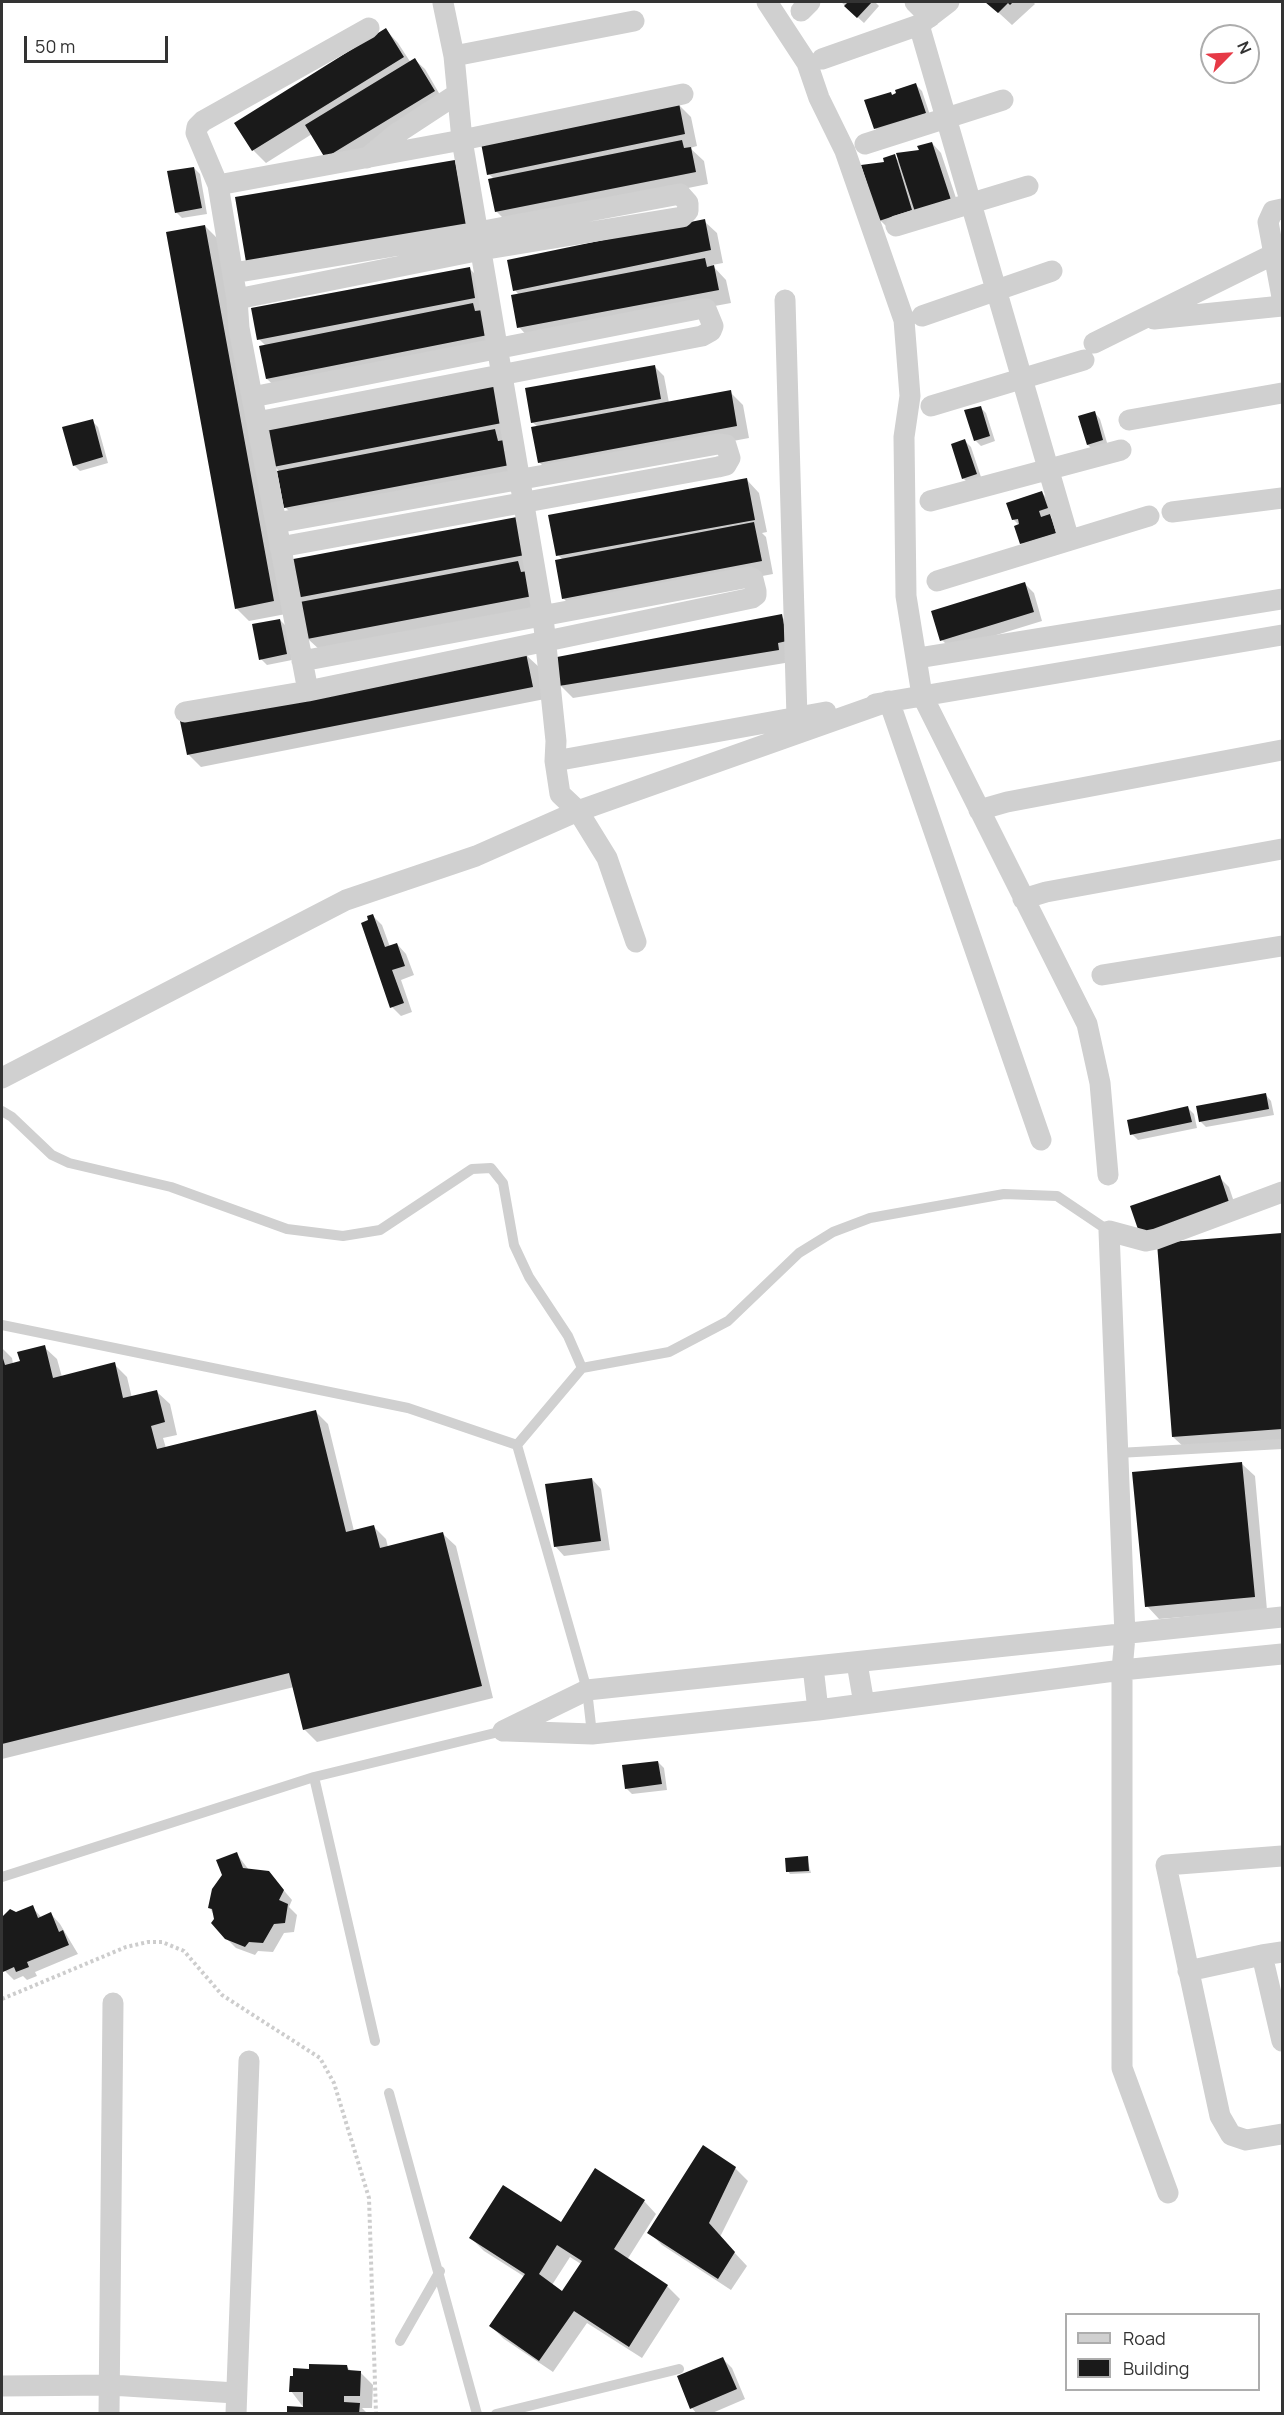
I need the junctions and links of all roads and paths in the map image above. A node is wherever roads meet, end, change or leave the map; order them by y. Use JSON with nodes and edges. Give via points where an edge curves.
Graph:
{"nodes":[{"id":1,"x":767,"y":2,"type":"edge"},
{"id":2,"x":915,"y":2,"type":"edge"},
{"id":3,"x":949,"y":2,"type":"edge"},
{"id":4,"x":443,"y":3,"type":"edge"},
{"id":5,"x":634,"y":21,"type":"dead end"},
{"id":6,"x":924,"y":21,"type":"junction"},
{"id":7,"x":369,"y":28,"type":"dead end"},
{"id":8,"x":454,"y":56,"type":"junction"},
{"id":9,"x":822,"y":59,"type":"dead end"},
{"id":10,"x":457,"y":94,"type":"junction"},
{"id":11,"x":682,"y":94,"type":"dead end"},
{"id":12,"x":1003,"y":100,"type":"dead end"},
{"id":13,"x":947,"y":120,"type":"junction"},
{"id":14,"x":462,"y":141,"type":"junction"},
{"id":15,"x":866,"y":144,"type":"dead end"},
{"id":16,"x":367,"y":158,"type":"junction"},
{"id":17,"x":218,"y":185,"type":"junction"},
{"id":18,"x":1028,"y":186,"type":"dead end"},
{"id":19,"x":971,"y":203,"type":"junction"},
{"id":20,"x":1282,"y":209,"type":"edge"},
{"id":21,"x":896,"y":226,"type":"dead end"},
{"id":22,"x":479,"y":241,"type":"junction"},
{"id":23,"x":1274,"y":254,"type":"junction"},
{"id":24,"x":1052,"y":271,"type":"dead end"},
{"id":25,"x":233,"y":273,"type":"junction"},
{"id":26,"x":996,"y":290,"type":"junction"},
{"id":27,"x":1282,"y":297,"type":"edge"},
{"id":28,"x":237,"y":299,"type":"junction"},
{"id":29,"x":785,"y":300,"type":"dead end"},
{"id":30,"x":1282,"y":306,"type":"edge"},
{"id":31,"x":922,"y":316,"type":"dead end"},
{"id":32,"x":1138,"y":321,"type":"junction"},
{"id":33,"x":498,"y":348,"type":"junction"},
{"id":34,"x":502,"y":375,"type":"junction"},
{"id":35,"x":1022,"y":378,"type":"junction"},
{"id":36,"x":1282,"y":393,"type":"edge"},
{"id":37,"x":252,"y":397,"type":"junction"},
{"id":38,"x":931,"y":406,"type":"dead end"},
{"id":39,"x":1129,"y":420,"type":"dead end"},
{"id":40,"x":257,"y":422,"type":"junction"},
{"id":41,"x":1121,"y":450,"type":"dead end"},
{"id":42,"x":1048,"y":469,"type":"junction"},
{"id":43,"x":520,"y":480,"type":"junction"},
{"id":44,"x":1282,"y":498,"type":"edge"},
{"id":45,"x":930,"y":501,"type":"dead end"},
{"id":46,"x":525,"y":503,"type":"junction"},
{"id":47,"x":1172,"y":512,"type":"dead end"},
{"id":48,"x":1149,"y":516,"type":"dead end"},
{"id":49,"x":276,"y":523,"type":"junction"},
{"id":50,"x":1069,"y":540,"type":"junction"},
{"id":51,"x":280,"y":547,"type":"junction"},
{"id":52,"x":938,"y":581,"type":"dead end"},
{"id":53,"x":1282,"y":599,"type":"edge"},
{"id":54,"x":543,"y":617,"type":"junction"},
{"id":55,"x":1282,"y":635,"type":"edge"},
{"id":56,"x":544,"y":641,"type":"junction"},
{"id":57,"x":918,"y":658,"type":"junction"},
{"id":58,"x":302,"y":661,"type":"junction"},
{"id":59,"x":308,"y":691,"type":"junction"},
{"id":60,"x":922,"y":695,"type":"junction"},
{"id":61,"x":889,"y":701,"type":"junction"},
{"id":62,"x":185,"y":712,"type":"dead end"},
{"id":63,"x":797,"y":718,"type":"junction"},
{"id":64,"x":1282,"y":750,"type":"edge"},
{"id":65,"x":555,"y":761,"type":"junction"},
{"id":66,"x":979,"y":810,"type":"junction"},
{"id":67,"x":578,"y":811,"type":"junction"},
{"id":68,"x":1282,"y":849,"type":"edge"},
{"id":69,"x":1023,"y":899,"type":"junction"},
{"id":70,"x":636,"y":942,"type":"dead end"},
{"id":71,"x":1282,"y":946,"type":"edge"},
{"id":72,"x":1102,"y":975,"type":"dead end"},
{"id":73,"x":2,"y":1077,"type":"edge"},
{"id":74,"x":2,"y":1111,"type":"edge"},
{"id":75,"x":1041,"y":1140,"type":"dead end"},
{"id":76,"x":1108,"y":1175,"type":"dead end"},
{"id":77,"x":1282,"y":1192,"type":"edge"},
{"id":78,"x":1109,"y":1231,"type":"junction"},
{"id":79,"x":2,"y":1325,"type":"edge"},
{"id":80,"x":582,"y":1368,"type":"junction"},
{"id":81,"x":1282,"y":1444,"type":"edge"},
{"id":82,"x":517,"y":1445,"type":"junction"},
{"id":83,"x":1118,"y":1453,"type":"junction"},
{"id":84,"x":1282,"y":1617,"type":"edge"},
{"id":85,"x":1125,"y":1636,"type":"junction"},
{"id":86,"x":1282,"y":1654,"type":"edge"},
{"id":87,"x":857,"y":1663,"type":"junction"},
{"id":88,"x":813,"y":1667,"type":"junction"},
{"id":89,"x":1122,"y":1670,"type":"junction"},
{"id":90,"x":587,"y":1690,"type":"junction"},
{"id":91,"x":864,"y":1704,"type":"junction"},
{"id":92,"x":818,"y":1710,"type":"junction"},
{"id":93,"x":503,"y":1731,"type":"junction"},
{"id":94,"x":592,"y":1734,"type":"junction"},
{"id":95,"x":314,"y":1778,"type":"junction"},
{"id":96,"x":1282,"y":1856,"type":"edge"},
{"id":97,"x":2,"y":1876,"type":"edge"},
{"id":98,"x":1272,"y":1953,"type":"edge"},
{"id":99,"x":1188,"y":1971,"type":"junction"},
{"id":100,"x":113,"y":2003,"type":"dead end"},
{"id":101,"x":375,"y":2041,"type":"dead end"},
{"id":102,"x":1282,"y":2042,"type":"edge"},
{"id":103,"x":249,"y":2061,"type":"dead end"},
{"id":104,"x":389,"y":2093,"type":"dead end"},
{"id":105,"x":1282,"y":2134,"type":"edge"},
{"id":106,"x":1168,"y":2193,"type":"dead end"},
{"id":107,"x":440,"y":2271,"type":"junction"},
{"id":108,"x":400,"y":2342,"type":"dead end"},
{"id":109,"x":679,"y":2369,"type":"dead end"},
{"id":110,"x":111,"y":2385,"type":"junction"},
{"id":111,"x":2,"y":2386,"type":"edge"},
{"id":112,"x":236,"y":2403,"type":"edge"},
{"id":113,"x":109,"y":2414,"type":"edge"},
{"id":114,"x":477,"y":2414,"type":"edge"},
{"id":115,"x":496,"y":2414,"type":"edge"}],
"edges":[{"from":1,"to":57,"type":"street","via":[[807,63],[845,152],[904,320],[910,396],[904,437],[906,596]]},
{"from":2,"to":6,"type":"street"},
{"from":3,"to":6,"type":"street"},
{"from":4,"to":8,"type":"street"},
{"from":5,"to":8,"type":"street"},
{"from":6,"to":9,"type":"street"},
{"from":6,"to":13,"type":"street"},
{"from":7,"to":17,"type":"street","via":[[203,121],[196,133]]},
{"from":8,"to":10,"type":"street"},
{"from":10,"to":14,"type":"street"},
{"from":10,"to":16,"type":"street"},
{"from":11,"to":14,"type":"street"},
{"from":12,"to":13,"type":"street"},
{"from":13,"to":15,"type":"street"},
{"from":13,"to":19,"type":"street"},
{"from":14,"to":16,"type":"street"},
{"from":14,"to":22,"type":"street"},
{"from":16,"to":17,"type":"street"},
{"from":17,"to":25,"type":"street"},
{"from":18,"to":19,"type":"street"},
{"from":19,"to":21,"type":"street"},
{"from":19,"to":26,"type":"street"},
{"from":20,"to":23,"type":"street","via":[[1273,211],[1268,222]]},
{"from":22,"to":22,"type":"street","via":[[680,194],[688,203],[688,211],[682,217]]},
{"from":22,"to":25,"type":"street"},
{"from":22,"to":28,"type":"street"},
{"from":22,"to":33,"type":"street"},
{"from":23,"to":27,"type":"street"},
{"from":23,"to":32,"type":"street"},
{"from":24,"to":26,"type":"street"},
{"from":25,"to":28,"type":"street"},
{"from":26,"to":31,"type":"street"},
{"from":26,"to":35,"type":"street"},
{"from":28,"to":37,"type":"street"},
{"from":29,"to":63,"type":"street"},
{"from":30,"to":32,"type":"street"},
{"from":32,"to":35,"type":"street","via":[[1088,351]]},
{"from":33,"to":34,"type":"street"},
{"from":33,"to":34,"type":"street","via":[[698,309],[706,309],[713,326],[702,336]]},
{"from":33,"to":37,"type":"street"},
{"from":34,"to":40,"type":"street"},
{"from":34,"to":43,"type":"street"},
{"from":35,"to":38,"type":"street"},
{"from":35,"to":42,"type":"street"},
{"from":36,"to":39,"type":"street"},
{"from":37,"to":40,"type":"street"},
{"from":40,"to":49,"type":"street"},
{"from":41,"to":42,"type":"street"},
{"from":42,"to":45,"type":"street"},
{"from":42,"to":50,"type":"street"},
{"from":43,"to":46,"type":"street"},
{"from":43,"to":46,"type":"street","via":[[718,444],[726,445],[729,451],[726,465]]},
{"from":43,"to":49,"type":"street"},
{"from":44,"to":47,"type":"street"},
{"from":46,"to":51,"type":"street"},
{"from":46,"to":54,"type":"street"},
{"from":48,"to":50,"type":"street"},
{"from":49,"to":51,"type":"street"},
{"from":50,"to":52,"type":"street"},
{"from":51,"to":58,"type":"street"},
{"from":53,"to":57,"type":"street"},
{"from":54,"to":56,"type":"street"},
{"from":54,"to":56,"type":"street","via":[[748,577],[753,579],[756,591],[752,598]]},
{"from":54,"to":58,"type":"street"},
{"from":55,"to":60,"type":"street"},
{"from":56,"to":59,"type":"street"},
{"from":56,"to":65,"type":"street"},
{"from":57,"to":60,"type":"street"},
{"from":58,"to":59,"type":"street"},
{"from":59,"to":62,"type":"street"},
{"from":60,"to":61,"type":"street"},
{"from":60,"to":66,"type":"street"},
{"from":61,"to":63,"type":"street"},
{"from":61,"to":67,"type":"street"},
{"from":61,"to":75,"type":"street"},
{"from":63,"to":65,"type":"street"},
{"from":64,"to":66,"type":"street"},
{"from":65,"to":67,"type":"street","via":[[560,794]]},
{"from":66,"to":69,"type":"street"},
{"from":67,"to":70,"type":"street","via":[[607,858]]},
{"from":67,"to":73,"type":"street","via":[[476,856],[346,900]]},
{"from":68,"to":69,"type":"street"},
{"from":69,"to":76,"type":"street","via":[[1087,1024],[1100,1083]]},
{"from":71,"to":72,"type":"street"},
{"from":74,"to":80,"type":"lane","via":[[52,1155],[69,1163],[171,1186],[287,1228],[343,1236],[380,1230],[472,1169],[491,1168],[503,1183],[514,1245],[529,1277],[568,1336]]},
{"from":77,"to":78,"type":"street","via":[[1156,1239],[1146,1241]]},
{"from":78,"to":80,"type":"lane","via":[[1057,1196],[1004,1194],[870,1218],[833,1232],[799,1253],[728,1321],[669,1352]]},
{"from":78,"to":83,"type":"street"},
{"from":79,"to":82,"type":"lane","via":[[408,1408]]},
{"from":80,"to":82,"type":"lane"},
{"from":81,"to":83,"type":"lane"},
{"from":82,"to":90,"type":"lane"},
{"from":83,"to":85,"type":"street"},
{"from":84,"to":85,"type":"street"},
{"from":85,"to":87,"type":"street"},
{"from":85,"to":89,"type":"street"},
{"from":86,"to":89,"type":"street"},
{"from":87,"to":88,"type":"street"},
{"from":87,"to":91,"type":"street"},
{"from":88,"to":90,"type":"street"},
{"from":88,"to":92,"type":"street"},
{"from":89,"to":91,"type":"street"},
{"from":89,"to":106,"type":"street","via":[[1122,2068]]},
{"from":90,"to":93,"type":"street"},
{"from":90,"to":94,"type":"lane"},
{"from":91,"to":92,"type":"street"},
{"from":92,"to":94,"type":"street"},
{"from":93,"to":94,"type":"street"},
{"from":93,"to":95,"type":"lane"},
{"from":95,"to":97,"type":"lane"},
{"from":95,"to":101,"type":"lane"},
{"from":96,"to":99,"type":"street","via":[[1166,1865]]},
{"from":98,"to":99,"type":"street"},
{"from":98,"to":102,"type":"street"},
{"from":99,"to":105,"type":"street","via":[[1220,2116],[1232,2135],[1246,2140]]},
{"from":100,"to":110,"type":"street"},
{"from":103,"to":112,"type":"street"},
{"from":104,"to":107,"type":"lane"},
{"from":107,"to":108,"type":"lane"},
{"from":107,"to":114,"type":"lane"},
{"from":109,"to":115,"type":"lane"},
{"from":110,"to":111,"type":"street"},
{"from":110,"to":112,"type":"street"},
{"from":110,"to":113,"type":"street"}]}
